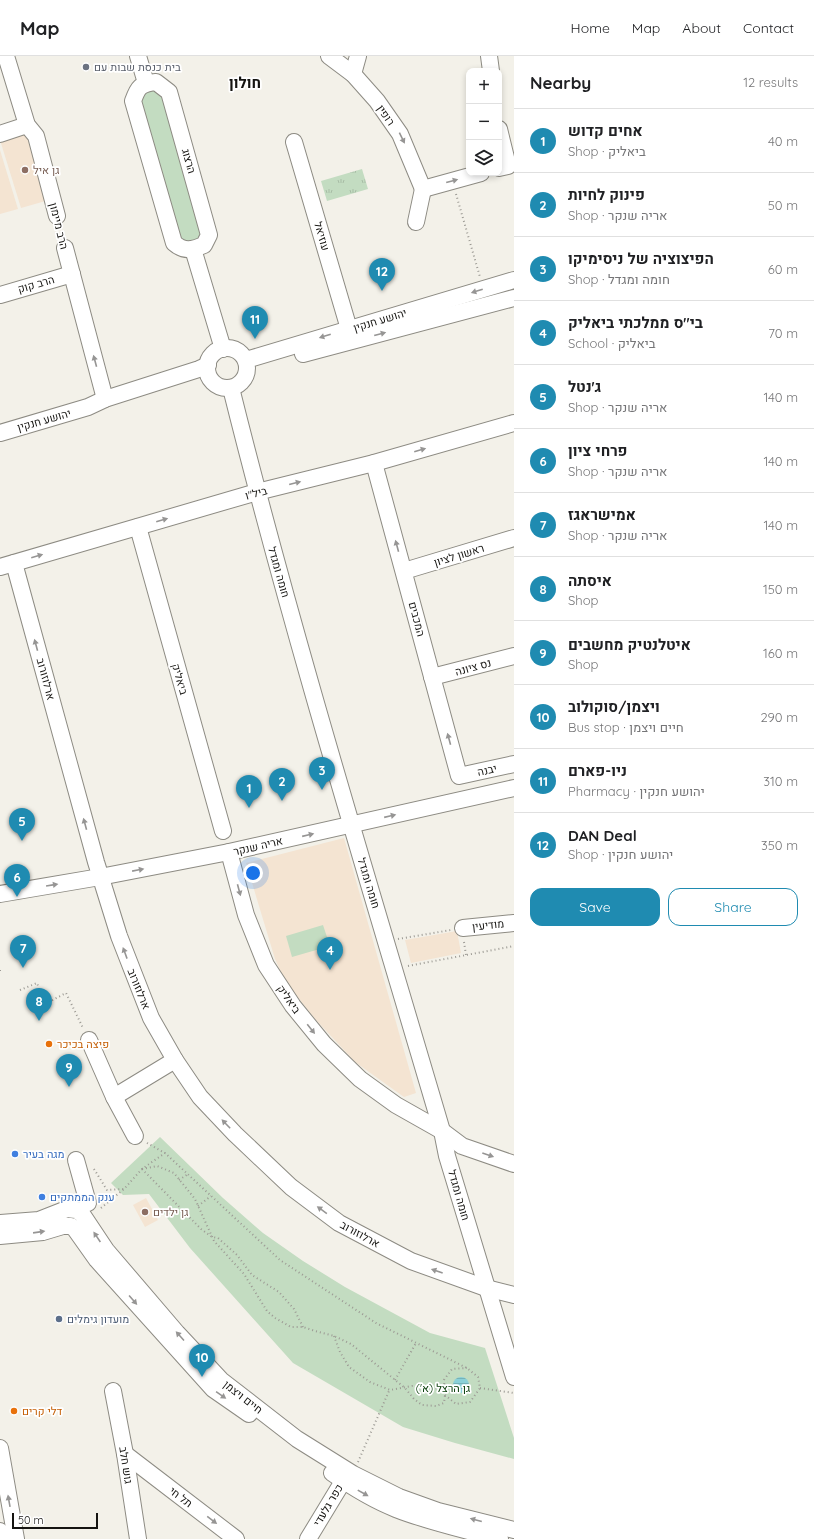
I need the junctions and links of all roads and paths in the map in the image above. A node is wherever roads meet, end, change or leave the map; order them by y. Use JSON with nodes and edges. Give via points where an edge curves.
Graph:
{"nodes":[{"id":1,"x":6,"y":56,"type":"edge"},
{"id":2,"x":138,"y":56,"type":"edge"},
{"id":3,"x":329,"y":56,"type":"edge"},
{"id":4,"x":358,"y":56,"type":"edge"},
{"id":5,"x":489,"y":56,"type":"edge"},
{"id":6,"x":491,"y":68,"type":"edge"},
{"id":7,"x":353,"y":74,"type":"junction"},
{"id":8,"x":146,"y":83,"type":"junction"},
{"id":9,"x":27,"y":125,"type":"junction"},
{"id":10,"x":0,"y":134,"type":"edge"},
{"id":11,"x":500,"y":140,"type":"edge"},
{"id":12,"x":294,"y":142,"type":"dead end"},
{"id":13,"x":504,"y":167,"type":"edge"},
{"id":14,"x":470,"y":176,"type":"edge"},
{"id":15,"x":452,"y":181,"type":"junction"},
{"id":16,"x":423,"y":189,"type":"junction"},
{"id":17,"x":57,"y":216,"type":"dead end"},
{"id":18,"x":416,"y":222,"type":"dead end"},
{"id":19,"x":65,"y":248,"type":"dead end"},
{"id":20,"x":193,"y":249,"type":"junction"},
{"id":21,"x":72,"y":274,"type":"junction"},
{"id":22,"x":514,"y":280,"type":"edge"},
{"id":23,"x":483,"y":289,"type":"junction"},
{"id":24,"x":0,"y":295,"type":"edge"},
{"id":25,"x":514,"y":298,"type":"edge"},
{"id":26,"x":349,"y":329,"type":"junction"},
{"id":27,"x":223,"y":349,"type":"junction"},
{"id":28,"x":246,"y":364,"type":"junction"},
{"id":29,"x":209,"y":371,"type":"junction"},
{"id":30,"x":231,"y":388,"type":"junction"},
{"id":31,"x":105,"y":399,"type":"junction"},
{"id":32,"x":88,"y":407,"type":"junction"},
{"id":33,"x":514,"y":423,"type":"edge"},
{"id":34,"x":0,"y":433,"type":"edge"},
{"id":35,"x":374,"y":463,"type":"junction"},
{"id":36,"x":257,"y":492,"type":"junction"},
{"id":37,"x":138,"y":527,"type":"junction"},
{"id":38,"x":514,"y":538,"type":"edge"},
{"id":39,"x":7,"y":565,"type":"edge"},
{"id":40,"x":404,"y":571,"type":"junction"},
{"id":41,"x":514,"y":656,"type":"edge"},
{"id":42,"x":432,"y":678,"type":"junction"},
{"id":43,"x":514,"y":764,"type":"edge"},
{"id":44,"x":459,"y":776,"type":"joint"},
{"id":45,"x":514,"y":788,"type":"edge"},
{"id":46,"x":352,"y":825,"type":"junction"},
{"id":47,"x":223,"y":831,"type":"dead end"},
{"id":48,"x":229,"y":852,"type":"junction"},
{"id":49,"x":100,"y":877,"type":"junction"},
{"id":50,"x":0,"y":894,"type":"edge"},
{"id":51,"x":514,"y":923,"type":"edge"},
{"id":52,"x":463,"y":928,"type":"joint"},
{"id":53,"x":387,"y":941,"type":"junction"},
{"id":54,"x":514,"y":946,"type":"edge"},
{"id":55,"x":395,"y":969,"type":"junction"},
{"id":56,"x":20,"y":990,"type":"dead end"},
{"id":57,"x":45,"y":1004,"type":"junction"},
{"id":58,"x":44,"y":1008,"type":"dead end"},
{"id":59,"x":89,"y":1040,"type":"joint"},
{"id":60,"x":175,"y":1060,"type":"junction"},
{"id":61,"x":114,"y":1097,"type":"junction"},
{"id":62,"x":432,"y":1100,"type":"junction"},
{"id":63,"x":404,"y":1109,"type":"junction"},
{"id":64,"x":442,"y":1130,"type":"junction"},
{"id":65,"x":135,"y":1136,"type":"joint"},
{"id":66,"x":462,"y":1146,"type":"junction"},
{"id":67,"x":165,"y":1153,"type":"junction"},
{"id":68,"x":448,"y":1156,"type":"junction"},
{"id":69,"x":514,"y":1164,"type":"edge"},
{"id":70,"x":85,"y":1166,"type":"joint"},
{"id":71,"x":142,"y":1169,"type":"junction"},
{"id":72,"x":188,"y":1174,"type":"junction"},
{"id":73,"x":179,"y":1180,"type":"junction"},
{"id":74,"x":124,"y":1189,"type":"junction"},
{"id":75,"x":212,"y":1196,"type":"junction"},
{"id":76,"x":198,"y":1207,"type":"junction"},
{"id":77,"x":86,"y":1212,"type":"junction"},
{"id":78,"x":0,"y":1223,"type":"edge"},
{"id":79,"x":0,"y":1236,"type":"edge"},
{"id":80,"x":212,"y":1237,"type":"junction"},
{"id":81,"x":478,"y":1259,"type":"junction"},
{"id":82,"x":459,"y":1278,"type":"junction"},
{"id":83,"x":486,"y":1288,"type":"junction"},
{"id":84,"x":514,"y":1295,"type":"edge"},
{"id":85,"x":303,"y":1327,"type":"junction"},
{"id":86,"x":334,"y":1336,"type":"junction"},
{"id":87,"x":416,"y":1342,"type":"junction"},
{"id":88,"x":467,"y":1368,"type":"junction"},
{"id":89,"x":514,"y":1378,"type":"edge"},
{"id":90,"x":395,"y":1380,"type":"junction"},
{"id":91,"x":405,"y":1388,"type":"junction"},
{"id":92,"x":480,"y":1388,"type":"junction"},
{"id":93,"x":444,"y":1389,"type":"junction"},
{"id":94,"x":390,"y":1390,"type":"junction"},
{"id":95,"x":112,"y":1391,"type":"dead end"},
{"id":96,"x":514,"y":1393,"type":"edge"},
{"id":97,"x":445,"y":1395,"type":"junction"},
{"id":98,"x":0,"y":1448,"type":"edge"},
{"id":99,"x":125,"y":1454,"type":"junction"},
{"id":100,"x":149,"y":1473,"type":"junction"},
{"id":101,"x":348,"y":1475,"type":"junction"},
{"id":102,"x":130,"y":1483,"type":"junction"},
{"id":103,"x":514,"y":1530,"type":"edge"},
{"id":104,"x":0,"y":1531,"type":"edge"},
{"id":105,"x":1,"y":1539,"type":"edge"},
{"id":106,"x":16,"y":1539,"type":"edge"},
{"id":107,"x":138,"y":1539,"type":"edge"},
{"id":108,"x":236,"y":1539,"type":"edge"},
{"id":109,"x":308,"y":1539,"type":"edge"},
{"id":110,"x":500,"y":1539,"type":"edge"}],
"edges":[{"from":1,"to":9,"type":"street","name":"הרב מיימון"},
{"from":2,"to":8,"type":"street"},
{"from":3,"to":7,"type":"street","name":"רופין"},
{"from":4,"to":7,"type":"street"},
{"from":5,"to":6,"type":"street"},
{"from":7,"to":16,"type":"street","name":"רופין","one_way":true,"via":[[377,101],[400,134]]},
{"from":8,"to":20,"type":"street","via":[[137,89],[133,101],[174,243],[180,248]]},
{"from":8,"to":20,"type":"street","name":"הרצוג","via":[[156,82],[169,92],[209,235],[204,245]]},
{"from":9,"to":10,"type":"street"},
{"from":9,"to":17,"type":"street","name":"הרב מיימון","via":[[36,136]]},
{"from":11,"to":13,"type":"street"},
{"from":12,"to":26,"type":"street","name":"עוזיאל"},
{"from":15,"to":14,"type":"street","one_way":true},
{"from":15,"to":16,"type":"street"},
{"from":15,"to":23,"type":"path"},
{"from":16,"to":18,"type":"street"},
{"from":19,"to":21,"type":"street","name":"הרב מיימון"},
{"from":20,"to":27,"type":"street"},
{"from":21,"to":24,"type":"street","name":"הרב קוק"},
{"from":31,"to":21,"type":"street","name":"הרב מיימון","one_way":true},
{"from":22,"to":23,"type":"street","name":"יהושע חנקין"},
{"from":23,"to":26,"type":"street","name":"יהושע חנקין","one_way":true},
{"from":28,"to":25,"type":"street","name":"יהושע חנקין","one_way":true},
{"from":26,"to":28,"type":"street","name":"יהושע חנקין","one_way":true},
{"from":27,"to":28,"type":"street","via":[[234,349],[243,355]]},
{"from":27,"to":29,"type":"street","via":[[213,355]]},
{"from":28,"to":30,"type":"street","via":[[246,375],[237,386]]},
{"from":29,"to":30,"type":"street","via":[[218,386]]},
{"from":29,"to":31,"type":"street","name":"יהושע חנקין","via":[[199,369]]},
{"from":29,"to":32,"type":"street","name":"יהושע חנקין","via":[[202,376],[108,406]]},
{"from":30,"to":36,"type":"street","name":"חומה ומגדל"},
{"from":31,"to":32,"type":"street","name":"יהושע חנקין"},
{"from":32,"to":34,"type":"street","name":"יהושע חנקין"},
{"from":35,"to":33,"type":"street","name":"ביל\"ו","one_way":true},
{"from":36,"to":35,"type":"street","name":"ביל\"ו","one_way":true},
{"from":40,"to":35,"type":"street","name":"המכבים","one_way":true},
{"from":37,"to":36,"type":"street","name":"ביל\"ו","one_way":true},
{"from":36,"to":46,"type":"street","name":"חומה ומגדל"},
{"from":39,"to":37,"type":"street","name":"ביל\"ו","one_way":true},
{"from":37,"to":47,"type":"street","name":"ביאליק"},
{"from":38,"to":40,"type":"street","name":"ראשון לציון"},
{"from":49,"to":39,"type":"street","name":"ארלוזורוב","one_way":true},
{"from":40,"to":42,"type":"street","name":"המכבים"},
{"from":41,"to":42,"type":"street","name":"נס ציונה"},
{"from":44,"to":42,"type":"street","name":"המכבים","one_way":true},
{"from":43,"to":44,"type":"street","name":"יבנה"},
{"from":46,"to":45,"type":"street","name":"אריה שנקר","one_way":true},
{"from":48,"to":46,"type":"street","name":"אריה שנקר","one_way":true},
{"from":46,"to":53,"type":"street","name":"חומה ומגדל"},
{"from":49,"to":48,"type":"street","name":"אריה שנקר","one_way":true},
{"from":48,"to":63,"type":"street","name":"ביאליק","one_way":true,"via":[[246,915],[266,965],[293,1006],[324,1044],[360,1080]]},
{"from":50,"to":49,"type":"street","name":"אריה שנקר","one_way":true},
{"from":60,"to":49,"type":"street","name":"ארלוזורוב","one_way":true,"via":[[151,1018],[134,978]]},
{"from":51,"to":52,"type":"street","name":"מודיעין"},
{"from":52,"to":53,"type":"path"},
{"from":53,"to":55,"type":"street","name":"חומה ומגדל"},
{"from":54,"to":55,"type":"path"},
{"from":55,"to":62,"type":"street","name":"חומה ומגדל"},
{"from":56,"to":57,"type":"path","via":[[37,983]]},
{"from":57,"to":58,"type":"path"},
{"from":57,"to":59,"type":"path","via":[[66,994]]},
{"from":59,"to":61,"type":"street"},
{"from":60,"to":61,"type":"street"},
{"from":82,"to":60,"type":"street","name":"ארלוזורוב","one_way":true,"via":[[411,1261],[346,1226],[291,1187],[200,1097]]},
{"from":61,"to":65,"type":"street"},
{"from":62,"to":63,"type":"street","via":[[419,1108]]},
{"from":62,"to":64,"type":"street","name":"חומה ומגדל"},
{"from":63,"to":64,"type":"street","name":"ביאליק"},
{"from":64,"to":66,"type":"street","name":"ביאליק"},
{"from":64,"to":68,"type":"street","name":"חומה ומגדל"},
{"from":65,"to":67,"type":"path"},
{"from":66,"to":68,"type":"street"},
{"from":66,"to":69,"type":"street","name":"ביאליק","one_way":true},
{"from":67,"to":71,"type":"path"},
{"from":67,"to":72,"type":"path"},
{"from":68,"to":81,"type":"street","name":"חומה ומגדל"},
{"from":70,"to":74,"type":"path","via":[[107,1190]]},
{"from":70,"to":77,"type":"street","via":[[91,1195]]},
{"from":71,"to":73,"type":"path","via":[[157,1166],[174,1173]]},
{"from":71,"to":74,"type":"path"},
{"from":71,"to":80,"type":"path"},
{"from":72,"to":73,"type":"path"},
{"from":72,"to":75,"type":"path"},
{"from":73,"to":76,"type":"path"},
{"from":74,"to":77,"type":"path"},
{"from":75,"to":76,"type":"path"},
{"from":75,"to":87,"type":"path","via":[[280,1260],[376,1323]]},
{"from":76,"to":80,"type":"path"},
{"from":77,"to":78,"type":"street","via":[[67,1209],[39,1220]]},
{"from":101,"to":77,"type":"street","name":"חיים ויצמן","one_way":true,"via":[[221,1380],[106,1250]]},
{"from":79,"to":101,"type":"street","name":"חיים ויצמן","one_way":true,"via":[[43,1232],[71,1226],[97,1260],[213,1389]]},
{"from":80,"to":85,"type":"path","via":[[218,1238],[228,1246],[252,1275],[279,1292],[294,1309]]},
{"from":80,"to":85,"type":"path","via":[[244,1274],[266,1311],[286,1325]]},
{"from":81,"to":82,"type":"street","via":[[472,1268]]},
{"from":81,"to":83,"type":"street","name":"חומה ומגדל"},
{"from":82,"to":83,"type":"street","name":"ארלוזורוב"},
{"from":83,"to":84,"type":"street","name":"ארלוזורוב"},
{"from":83,"to":89,"type":"street","name":"חומה ומגדל"},
{"from":85,"to":86,"type":"path"},
{"from":86,"to":90,"type":"path","via":[[352,1344]]},
{"from":86,"to":94,"type":"path","via":[[349,1367],[370,1382]]},
{"from":87,"to":88,"type":"path"},
{"from":87,"to":90,"type":"path"},
{"from":88,"to":92,"type":"path","via":[[478,1377]]},
{"from":88,"to":93,"type":"path","via":[[452,1369],[444,1380]]},
{"from":90,"to":91,"type":"path"},
{"from":91,"to":93,"type":"path","via":[[412,1386]]},
{"from":91,"to":94,"type":"path"},
{"from":91,"to":97,"type":"path","via":[[414,1400],[422,1405],[444,1404]]},
{"from":92,"to":96,"type":"path"},
{"from":92,"to":97,"type":"path","via":[[470,1402],[456,1404]]},
{"from":93,"to":97,"type":"path"},
{"from":94,"to":101,"type":"path"},
{"from":95,"to":99,"type":"street","name":"גוש חלב"},
{"from":106,"to":98,"type":"street","one_way":true},
{"from":99,"to":100,"type":"street","name":"תל חי"},
{"from":99,"to":102,"type":"street","name":"גוש חלב"},
{"from":100,"to":102,"type":"street","via":[[137,1475]]},
{"from":100,"to":108,"type":"street","name":"תל חי","one_way":true},
{"from":103,"to":101,"type":"street","name":"חיים ויצמן","one_way":true,"via":[[438,1510],[399,1497]]},
{"from":101,"to":109,"type":"street","name":"כפר גלעדי"},
{"from":101,"to":110,"type":"street","name":"חיים ויצמן","one_way":true,"via":[[363,1494],[395,1509],[433,1522]]},
{"from":102,"to":107,"type":"street","name":"גוש חלב"},
{"from":104,"to":105,"type":"street"}]}
